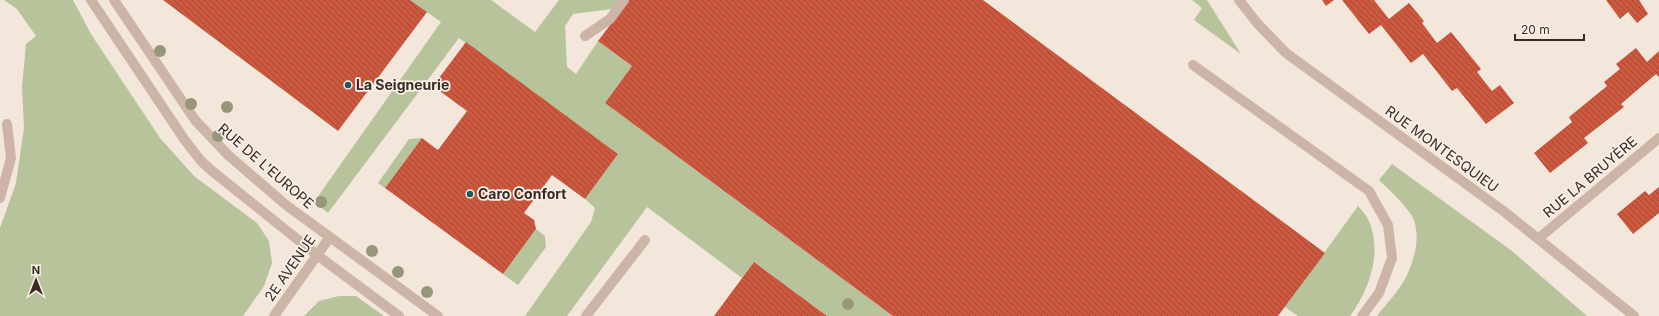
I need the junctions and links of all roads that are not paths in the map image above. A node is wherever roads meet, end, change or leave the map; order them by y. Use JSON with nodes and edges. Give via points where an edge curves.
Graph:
{"nodes":[{"id":1,"x":91,"y":0,"type":"edge"},
{"id":2,"x":114,"y":0,"type":"edge"},
{"id":3,"x":624,"y":0,"type":"edge"},
{"id":4,"x":1239,"y":0,"type":"edge"},
{"id":5,"x":585,"y":36,"type":"dead end"},
{"id":6,"x":1193,"y":65,"type":"dead end"},
{"id":7,"x":7,"y":124,"type":"dead end"},
{"id":8,"x":1659,"y":138,"type":"edge"},
{"id":9,"x":0,"y":198,"type":"edge"},
{"id":10,"x":330,"y":237,"type":"junction"},
{"id":11,"x":1539,"y":238,"type":"junction"},
{"id":12,"x":645,"y":240,"type":"dead end"},
{"id":13,"x":317,"y":255,"type":"junction"},
{"id":14,"x":274,"y":316,"type":"edge"},
{"id":15,"x":399,"y":316,"type":"edge"},
{"id":16,"x":438,"y":316,"type":"edge"},
{"id":17,"x":586,"y":316,"type":"edge"},
{"id":18,"x":1362,"y":316,"type":"edge"},
{"id":19,"x":1634,"y":316,"type":"edge"}],
"edges":[{"from":1,"to":13,"type":"street","via":[[200,161]]},
{"from":2,"to":10,"type":"street","name":"RUE DE L'EUROPE","via":[[180,100],[212,139],[286,205]]},
{"from":3,"to":5,"type":"street","via":[[610,19]]},
{"from":4,"to":11,"type":"street","name":"RUE MONTESQUIEU","via":[[1286,53]]},
{"from":6,"to":18,"type":"street","via":[[1369,191],[1388,225],[1392,258],[1379,293]]},
{"from":7,"to":9,"type":"street","via":[[11,158]]},
{"from":8,"to":11,"type":"street","name":"RUE LA BRUYÈRE"},
{"from":10,"to":13,"type":"street","name":"2E AVENUE"},
{"from":10,"to":16,"type":"street","name":"RUE DE L'EUROPE"},
{"from":11,"to":19,"type":"street","name":"RUE MONTESQUIEU"},
{"from":12,"to":17,"type":"street"},
{"from":13,"to":14,"type":"street","name":"2E AVENUE"},
{"from":13,"to":15,"type":"street"}]}
